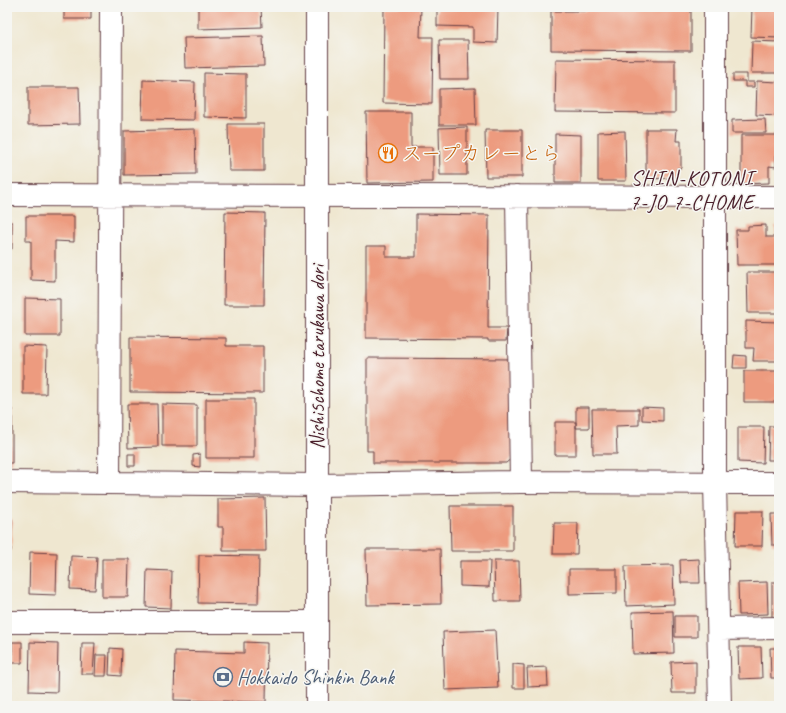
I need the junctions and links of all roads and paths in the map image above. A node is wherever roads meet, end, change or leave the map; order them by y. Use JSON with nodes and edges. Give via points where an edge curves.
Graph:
{"nodes":[{"id":1,"x":111,"y":7,"type":"edge"},
{"id":2,"x":317,"y":7,"type":"edge"},
{"id":3,"x":715,"y":7,"type":"edge"},
{"id":4,"x":7,"y":195,"type":"edge"},
{"id":5,"x":110,"y":195,"type":"junction"},
{"id":6,"x":517,"y":196,"type":"junction"},
{"id":7,"x":318,"y":197,"type":"junction"},
{"id":8,"x":715,"y":197,"type":"junction"},
{"id":9,"x":779,"y":197,"type":"edge"},
{"id":10,"x":7,"y":482,"type":"edge"},
{"id":11,"x":109,"y":482,"type":"junction"},
{"id":12,"x":521,"y":482,"type":"junction"},
{"id":13,"x":779,"y":482,"type":"edge"},
{"id":14,"x":715,"y":483,"type":"junction"},
{"id":15,"x":317,"y":485,"type":"junction"},
{"id":16,"x":7,"y":622,"type":"edge"},
{"id":17,"x":317,"y":622,"type":"junction"},
{"id":18,"x":779,"y":628,"type":"edge"},
{"id":19,"x":719,"y":629,"type":"junction"},
{"id":20,"x":317,"y":706,"type":"edge"},
{"id":21,"x":720,"y":706,"type":"edge"}],
"edges":[{"from":1,"to":5,"type":"street"},
{"from":2,"to":7,"type":"street","name":"Nishi5chome tarukawa dori"},
{"from":3,"to":8,"type":"street"},
{"from":4,"to":5,"type":"street"},
{"from":5,"to":7,"type":"street"},
{"from":5,"to":11,"type":"street"},
{"from":6,"to":7,"type":"street"},
{"from":6,"to":8,"type":"street"},
{"from":6,"to":12,"type":"street"},
{"from":7,"to":15,"type":"street","name":"Nishi5chome tarukawa dori"},
{"from":8,"to":9,"type":"street"},
{"from":8,"to":14,"type":"street"},
{"from":10,"to":11,"type":"street"},
{"from":11,"to":15,"type":"street"},
{"from":12,"to":14,"type":"street"},
{"from":12,"to":15,"type":"street"},
{"from":13,"to":14,"type":"street"},
{"from":14,"to":19,"type":"street"},
{"from":15,"to":17,"type":"street","name":"Nishi5chome tarukawa dori"},
{"from":16,"to":17,"type":"street"},
{"from":17,"to":20,"type":"street","name":"Nishi5chome tarukawa dori"},
{"from":18,"to":19,"type":"street"},
{"from":19,"to":21,"type":"street"}]}
